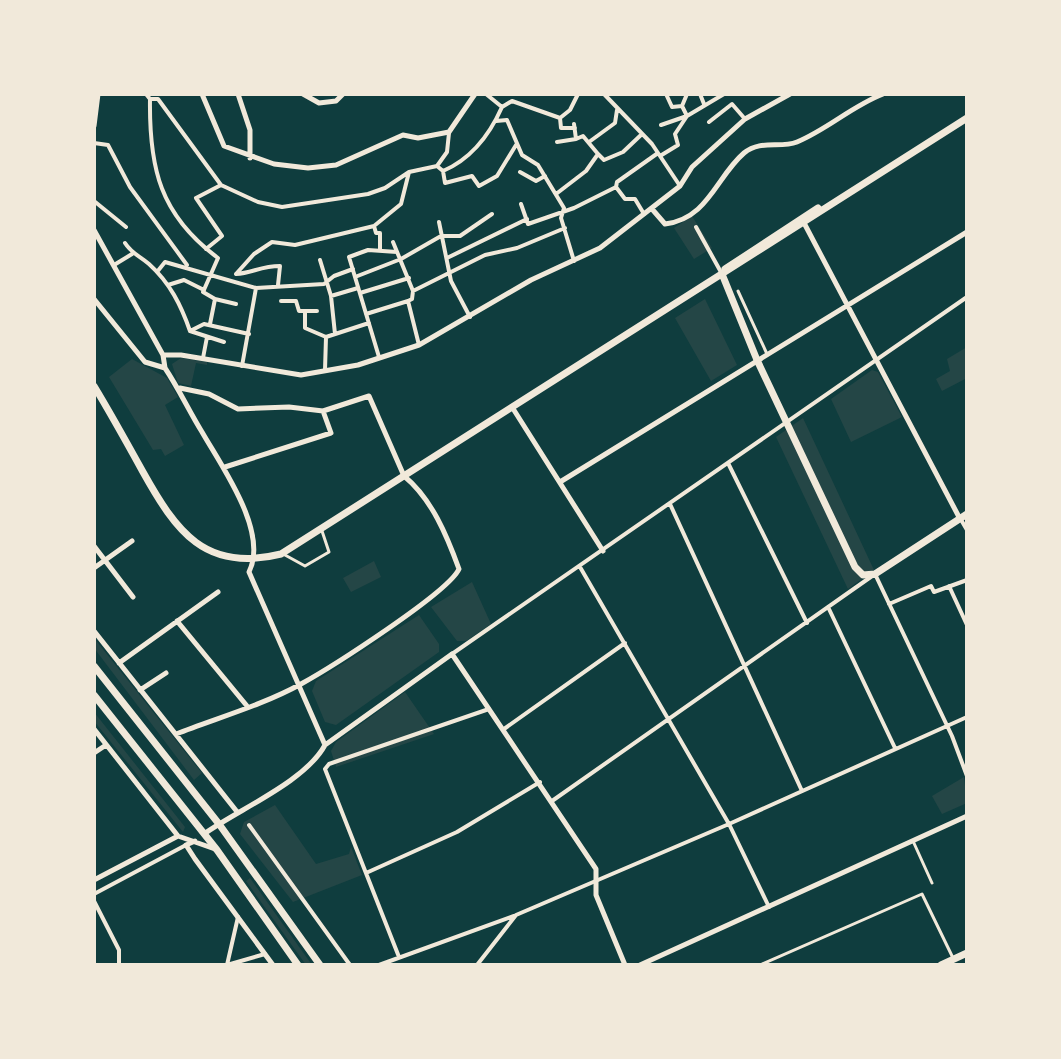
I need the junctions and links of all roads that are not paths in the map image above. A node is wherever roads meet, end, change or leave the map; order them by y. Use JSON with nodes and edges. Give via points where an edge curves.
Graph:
{"nodes":[{"id":1,"x":98,"y":94,"type":"edge"},
{"id":2,"x":202,"y":94,"type":"edge"},
{"id":3,"x":238,"y":94,"type":"edge"},
{"id":4,"x":303,"y":94,"type":"edge"},
{"id":5,"x":343,"y":94,"type":"edge"},
{"id":6,"x":475,"y":94,"type":"edge"},
{"id":7,"x":486,"y":94,"type":"edge"},
{"id":8,"x":570,"y":94,"type":"edge"},
{"id":9,"x":578,"y":94,"type":"edge"},
{"id":10,"x":604,"y":94,"type":"edge"},
{"id":11,"x":666,"y":94,"type":"edge"},
{"id":12,"x":687,"y":94,"type":"edge"},
{"id":13,"x":700,"y":94,"type":"edge"},
{"id":14,"x":790,"y":94,"type":"edge"},
{"id":15,"x":883,"y":94,"type":"edge"},
{"id":16,"x":723,"y":95,"type":"edge"},
{"id":17,"x":148,"y":97,"type":"edge"},
{"id":18,"x":574,"y":103,"type":"junction"},
{"id":19,"x":704,"y":104,"type":"junction"},
{"id":20,"x":682,"y":106,"type":"junction"},
{"id":21,"x":502,"y":107,"type":"junction"},
{"id":22,"x":728,"y":108,"type":"junction"},
{"id":23,"x":617,"y":110,"type":"junction"},
{"id":24,"x":967,"y":115,"type":"edge"},
{"id":25,"x":687,"y":116,"type":"junction"},
{"id":26,"x":560,"y":118,"type":"junction"},
{"id":27,"x":745,"y":119,"type":"junction"},
{"id":28,"x":496,"y":121,"type":"junction"},
{"id":29,"x":709,"y":122,"type":"dead end"},
{"id":30,"x":661,"y":125,"type":"dead end"},
{"id":31,"x":94,"y":126,"type":"edge"},
{"id":32,"x":449,"y":132,"type":"junction"},
{"id":33,"x":642,"y":134,"type":"junction"},
{"id":34,"x":576,"y":139,"type":"junction"},
{"id":35,"x":557,"y":142,"type":"dead end"},
{"id":36,"x":589,"y":142,"type":"junction"},
{"id":37,"x":94,"y":143,"type":"edge"},
{"id":38,"x":516,"y":144,"type":"junction"},
{"id":39,"x":598,"y":154,"type":"junction"},
{"id":40,"x":659,"y":155,"type":"junction"},
{"id":41,"x":250,"y":158,"type":"junction"},
{"id":42,"x":437,"y":166,"type":"junction"},
{"id":43,"x":443,"y":171,"type":"junction"},
{"id":44,"x":409,"y":172,"type":"junction"},
{"id":45,"x":520,"y":172,"type":"dead end"},
{"id":46,"x":545,"y":176,"type":"junction"},
{"id":47,"x":221,"y":185,"type":"junction"},
{"id":48,"x":680,"y":186,"type":"junction"},
{"id":49,"x":616,"y":187,"type":"junction"},
{"id":50,"x":556,"y":194,"type":"junction"},
{"id":51,"x":94,"y":201,"type":"edge"},
{"id":52,"x":521,"y":204,"type":"dead end"},
{"id":53,"x":652,"y":209,"type":"junction"},
{"id":54,"x":563,"y":213,"type":"junction"},
{"id":55,"x":492,"y":214,"type":"dead end"},
{"id":56,"x":644,"y":215,"type":"junction"},
{"id":57,"x":527,"y":219,"type":"junction"},
{"id":58,"x":803,"y":220,"type":"junction"},
{"id":59,"x":439,"y":222,"type":"dead end"},
{"id":60,"x":374,"y":226,"type":"junction"},
{"id":61,"x":126,"y":227,"type":"dead end"},
{"id":62,"x":696,"y":227,"type":"dead end"},
{"id":63,"x":565,"y":228,"type":"junction"},
{"id":64,"x":94,"y":230,"type":"edge"},
{"id":65,"x":967,"y":232,"type":"edge"},
{"id":66,"x":441,"y":236,"type":"junction"},
{"id":67,"x":393,"y":242,"type":"dead end"},
{"id":68,"x":125,"y":243,"type":"dead end"},
{"id":69,"x":206,"y":249,"type":"junction"},
{"id":70,"x":380,"y":251,"type":"junction"},
{"id":71,"x":397,"y":252,"type":"junction"},
{"id":72,"x":132,"y":254,"type":"junction"},
{"id":73,"x":447,"y":258,"type":"junction"},
{"id":74,"x":401,"y":259,"type":"junction"},
{"id":75,"x":320,"y":260,"type":"dead end"},
{"id":76,"x":574,"y":262,"type":"junction"},
{"id":77,"x":114,"y":265,"type":"junction"},
{"id":78,"x":188,"y":267,"type":"junction"},
{"id":79,"x":353,"y":269,"type":"junction"},
{"id":80,"x":157,"y":272,"type":"junction"},
{"id":81,"x":211,"y":274,"type":"junction"},
{"id":82,"x":236,"y":274,"type":"junction"},
{"id":83,"x":450,"y":274,"type":"junction"},
{"id":84,"x":722,"y":274,"type":"junction"},
{"id":85,"x":355,"y":277,"type":"junction"},
{"id":86,"x":409,"y":278,"type":"junction"},
{"id":87,"x":238,"y":280,"type":"junction"},
{"id":88,"x":324,"y":284,"type":"junction"},
{"id":89,"x":168,"y":285,"type":"junction"},
{"id":90,"x":278,"y":285,"type":"junction"},
{"id":91,"x":256,"y":288,"type":"junction"},
{"id":92,"x":204,"y":290,"type":"junction"},
{"id":93,"x":359,"y":291,"type":"junction"},
{"id":94,"x":413,"y":291,"type":"junction"},
{"id":95,"x":738,"y":291,"type":"dead end"},
{"id":96,"x":331,"y":296,"type":"junction"},
{"id":97,"x":967,"y":297,"type":"edge"},
{"id":98,"x":94,"y":299,"type":"edge"},
{"id":99,"x":215,"y":299,"type":"junction"},
{"id":100,"x":281,"y":301,"type":"dead end"},
{"id":101,"x":408,"y":301,"type":"junction"},
{"id":102,"x":236,"y":304,"type":"dead end"},
{"id":103,"x":847,"y":306,"type":"junction"},
{"id":104,"x":305,"y":311,"type":"junction"},
{"id":105,"x":317,"y":311,"type":"dead end"},
{"id":106,"x":366,"y":314,"type":"junction"},
{"id":107,"x":470,"y":317,"type":"junction"},
{"id":108,"x":369,"y":323,"type":"junction"},
{"id":109,"x":210,"y":324,"type":"junction"},
{"id":110,"x":190,"y":331,"type":"junction"},
{"id":111,"x":249,"y":334,"type":"junction"},
{"id":112,"x":335,"y":334,"type":"junction"},
{"id":113,"x":207,"y":337,"type":"junction"},
{"id":114,"x":326,"y":337,"type":"junction"},
{"id":115,"x":224,"y":342,"type":"dead end"},
{"id":116,"x":419,"y":345,"type":"junction"},
{"id":117,"x":767,"y":354,"type":"junction"},
{"id":118,"x":163,"y":355,"type":"junction"},
{"id":119,"x":202,"y":359,"type":"junction"},
{"id":120,"x":379,"y":359,"type":"junction"},
{"id":121,"x":757,"y":360,"type":"junction"},
{"id":122,"x":878,"y":360,"type":"junction"},
{"id":123,"x":242,"y":366,"type":"junction"},
{"id":124,"x":165,"y":368,"type":"junction"},
{"id":125,"x":325,"y":372,"type":"junction"},
{"id":126,"x":94,"y":386,"type":"edge"},
{"id":127,"x":179,"y":388,"type":"junction"},
{"id":128,"x":512,"y":407,"type":"junction"},
{"id":129,"x":323,"y":411,"type":"junction"},
{"id":130,"x":786,"y":423,"type":"junction"},
{"id":131,"x":728,"y":463,"type":"junction"},
{"id":132,"x":225,"y":467,"type":"junction"},
{"id":133,"x":404,"y":476,"type":"junction"},
{"id":134,"x":560,"y":482,"type":"junction"},
{"id":135,"x":670,"y":504,"type":"junction"},
{"id":136,"x":963,"y":515,"type":"edge"},
{"id":137,"x":321,"y":528,"type":"junction"},
{"id":138,"x":967,"y":530,"type":"edge"},
{"id":139,"x":132,"y":541,"type":"dead end"},
{"id":140,"x":94,"y":546,"type":"edge"},
{"id":141,"x":603,"y":551,"type":"junction"},
{"id":142,"x":281,"y":554,"type":"junction"},
{"id":143,"x":256,"y":558,"type":"junction"},
{"id":144,"x":105,"y":560,"type":"junction"},
{"id":145,"x":580,"y":567,"type":"junction"},
{"id":146,"x":94,"y":568,"type":"edge"},
{"id":147,"x":875,"y":574,"type":"junction"},
{"id":148,"x":967,"y":580,"type":"edge"},
{"id":149,"x":949,"y":586,"type":"junction"},
{"id":150,"x":218,"y":592,"type":"dead end"},
{"id":151,"x":133,"y":597,"type":"dead end"},
{"id":152,"x":889,"y":604,"type":"junction"},
{"id":153,"x":829,"y":609,"type":"junction"},
{"id":154,"x":177,"y":621,"type":"junction"},
{"id":155,"x":807,"y":623,"type":"junction"},
{"id":156,"x":967,"y":625,"type":"edge"},
{"id":157,"x":94,"y":631,"type":"edge"},
{"id":158,"x":625,"y":643,"type":"junction"},
{"id":159,"x":452,"y":654,"type":"junction"},
{"id":160,"x":119,"y":663,"type":"junction"},
{"id":161,"x":94,"y":666,"type":"edge"},
{"id":162,"x":744,"y":666,"type":"junction"},
{"id":163,"x":166,"y":673,"type":"dead end"},
{"id":164,"x":300,"y":684,"type":"junction"},
{"id":165,"x":140,"y":690,"type":"junction"},
{"id":166,"x":94,"y":695,"type":"edge"},
{"id":167,"x":247,"y":706,"type":"junction"},
{"id":168,"x":490,"y":708,"type":"junction"},
{"id":169,"x":967,"y":717,"type":"edge"},
{"id":170,"x":669,"y":720,"type":"junction"},
{"id":171,"x":946,"y":726,"type":"junction"},
{"id":172,"x":94,"y":729,"type":"edge"},
{"id":173,"x":504,"y":729,"type":"junction"},
{"id":174,"x":176,"y":734,"type":"junction"},
{"id":175,"x":106,"y":745,"type":"junction"},
{"id":176,"x":325,"y":745,"type":"junction"},
{"id":177,"x":895,"y":748,"type":"junction"},
{"id":178,"x":94,"y":753,"type":"edge"},
{"id":179,"x":318,"y":758,"type":"junction"},
{"id":180,"x":327,"y":766,"type":"junction"},
{"id":181,"x":967,"y":776,"type":"edge"},
{"id":182,"x":540,"y":782,"type":"junction"},
{"id":183,"x":802,"y":791,"type":"junction"},
{"id":184,"x":552,"y":801,"type":"junction"},
{"id":185,"x":238,"y":813,"type":"junction"},
{"id":186,"x":967,"y":816,"type":"edge"},
{"id":187,"x":219,"y":824,"type":"junction"},
{"id":188,"x":729,"y":824,"type":"junction"},
{"id":189,"x":249,"y":825,"type":"dead end"},
{"id":190,"x":204,"y":834,"type":"junction"},
{"id":191,"x":178,"y":836,"type":"junction"},
{"id":192,"x":195,"y":841,"type":"junction"},
{"id":193,"x":913,"y":841,"type":"junction"},
{"id":194,"x":186,"y":845,"type":"junction"},
{"id":195,"x":217,"y":850,"type":"junction"},
{"id":196,"x":366,"y":873,"type":"junction"},
{"id":197,"x":94,"y":880,"type":"edge"},
{"id":198,"x":596,"y":882,"type":"junction"},
{"id":199,"x":932,"y":883,"type":"dead end"},
{"id":200,"x":94,"y":894,"type":"edge"},
{"id":201,"x":94,"y":901,"type":"edge"},
{"id":202,"x":769,"y":907,"type":"junction"},
{"id":203,"x":516,"y":915,"type":"junction"},
{"id":204,"x":238,"y":916,"type":"junction"},
{"id":205,"x":967,"y":953,"type":"edge"},
{"id":206,"x":265,"y":954,"type":"junction"},
{"id":207,"x":399,"y":957,"type":"junction"},
{"id":208,"x":953,"y":959,"type":"junction"},
{"id":209,"x":119,"y":965,"type":"edge"},
{"id":210,"x":227,"y":965,"type":"edge"},
{"id":211,"x":273,"y":965,"type":"edge"},
{"id":212,"x":298,"y":965,"type":"edge"},
{"id":213,"x":320,"y":965,"type":"edge"},
{"id":214,"x":350,"y":965,"type":"edge"},
{"id":215,"x":379,"y":965,"type":"edge"},
{"id":216,"x":477,"y":965,"type":"edge"},
{"id":217,"x":625,"y":965,"type":"edge"},
{"id":218,"x":640,"y":965,"type":"edge"},
{"id":219,"x":760,"y":965,"type":"edge"},
{"id":220,"x":941,"y":965,"type":"edge"}],
"edges":[{"from":1,"to":31,"type":"street"},
{"from":2,"to":41,"type":"street","via":[[224,146]]},
{"from":3,"to":41,"type":"street","via":[[250,130]]},
{"from":4,"to":5,"type":"street","via":[[319,103],[336,101]]},
{"from":6,"to":32,"type":"street"},
{"from":7,"to":21,"type":"street"},
{"from":8,"to":18,"type":"street"},
{"from":9,"to":18,"type":"street"},
{"from":10,"to":23,"type":"street"},
{"from":11,"to":20,"type":"street","via":[[672,107]]},
{"from":12,"to":20,"type":"street"},
{"from":13,"to":19,"type":"street"},
{"from":14,"to":27,"type":"street"},
{"from":15,"to":53,"type":"street","via":[[796,143],[763,143],[745,152],[705,205],[684,218],[665,224]]},
{"from":16,"to":19,"type":"street"},
{"from":16,"to":22,"type":"street"},
{"from":17,"to":47,"type":"street","via":[[158,99]]},
{"from":17,"to":69,"type":"street","via":[[155,176],[174,215]]},
{"from":18,"to":26,"type":"street"},
{"from":19,"to":25,"type":"street"},
{"from":20,"to":25,"type":"street"},
{"from":21,"to":26,"type":"street","via":[[512,101]]},
{"from":21,"to":28,"type":"street"},
{"from":22,"to":27,"type":"street","via":[[732,104]]},
{"from":22,"to":29,"type":"street"},
{"from":23,"to":33,"type":"street"},
{"from":23,"to":36,"type":"street","via":[[615,123]]},
{"from":24,"to":58,"type":"street"},
{"from":25,"to":30,"type":"street"},
{"from":25,"to":40,"type":"street","via":[[675,134],[678,145]]},
{"from":26,"to":34,"type":"street","via":[[561,128],[575,126]]},
{"from":27,"to":48,"type":"street"},
{"from":28,"to":38,"type":"street","via":[[507,120]]},
{"from":28,"to":43,"type":"street","via":[[484,142]]},
{"from":32,"to":41,"type":"street","via":[[403,135],[336,165],[308,168]]},
{"from":32,"to":42,"type":"street","via":[[447,152]]},
{"from":33,"to":39,"type":"street","via":[[623,152],[604,160]]},
{"from":33,"to":40,"type":"street"},
{"from":34,"to":35,"type":"street"},
{"from":34,"to":36,"type":"street","via":[[583,136]]},
{"from":36,"to":39,"type":"street"},
{"from":37,"to":78,"type":"street","via":[[108,145],[130,187]]},
{"from":38,"to":43,"type":"street","via":[[497,176],[479,186],[472,176],[445,183]]},
{"from":38,"to":46,"type":"street"},
{"from":39,"to":50,"type":"street","via":[[586,171]]},
{"from":40,"to":48,"type":"street"},
{"from":40,"to":49,"type":"street"},
{"from":42,"to":43,"type":"street"},
{"from":42,"to":44,"type":"street"},
{"from":44,"to":47,"type":"street","via":[[368,194],[282,207]]},
{"from":44,"to":60,"type":"street","via":[[401,204]]},
{"from":45,"to":46,"type":"street","via":[[536,181]]},
{"from":46,"to":50,"type":"street"},
{"from":47,"to":69,"type":"street","via":[[196,198],[222,236]]},
{"from":48,"to":53,"type":"street"},
{"from":49,"to":54,"type":"street"},
{"from":49,"to":56,"type":"street","via":[[625,199],[635,199]]},
{"from":50,"to":54,"type":"street"},
{"from":51,"to":61,"type":"street"},
{"from":52,"to":57,"type":"street"},
{"from":53,"to":56,"type":"street"},
{"from":54,"to":57,"type":"street","via":[[528,224]]},
{"from":54,"to":63,"type":"street"},
{"from":55,"to":66,"type":"street","via":[[460,236]]},
{"from":56,"to":76,"type":"street"},
{"from":57,"to":73,"type":"street"},
{"from":58,"to":84,"type":"street"},
{"from":58,"to":103,"type":"street"},
{"from":59,"to":66,"type":"street"},
{"from":60,"to":70,"type":"street","via":[[380,233]]},
{"from":60,"to":82,"type":"street","via":[[295,245],[272,242]]},
{"from":62,"to":84,"type":"street"},
{"from":63,"to":76,"type":"street"},
{"from":63,"to":83,"type":"street","via":[[485,255]]},
{"from":64,"to":77,"type":"street"},
{"from":65,"to":103,"type":"street"},
{"from":66,"to":73,"type":"street"},
{"from":66,"to":74,"type":"street"},
{"from":67,"to":71,"type":"street"},
{"from":68,"to":72,"type":"street"},
{"from":69,"to":81,"type":"street","via":[[218,258]]},
{"from":70,"to":71,"type":"street"},
{"from":70,"to":79,"type":"street","via":[[349,257]]},
{"from":71,"to":74,"type":"street"},
{"from":72,"to":77,"type":"street"},
{"from":72,"to":80,"type":"street"},
{"from":73,"to":83,"type":"street"},
{"from":74,"to":85,"type":"street"},
{"from":74,"to":86,"type":"street"},
{"from":75,"to":88,"type":"street"},
{"from":76,"to":107,"type":"street","via":[[531,280]]},
{"from":77,"to":118,"type":"street"},
{"from":78,"to":80,"type":"street","via":[[165,262]]},
{"from":78,"to":81,"type":"street"},
{"from":79,"to":85,"type":"street"},
{"from":79,"to":88,"type":"street"},
{"from":80,"to":89,"type":"street"},
{"from":81,"to":87,"type":"street"},
{"from":81,"to":92,"type":"street"},
{"from":82,"to":87,"type":"street"},
{"from":82,"to":90,"type":"street","via":[[280,266]]},
{"from":83,"to":94,"type":"street"},
{"from":83,"to":107,"type":"street"},
{"from":84,"to":121,"type":"street"},
{"from":84,"to":128,"type":"street"},
{"from":85,"to":93,"type":"street"},
{"from":86,"to":93,"type":"street"},
{"from":86,"to":94,"type":"street"},
{"from":87,"to":91,"type":"street"},
{"from":88,"to":90,"type":"street"},
{"from":88,"to":96,"type":"street"},
{"from":89,"to":92,"type":"street","via":[[184,280]]},
{"from":89,"to":110,"type":"street"},
{"from":90,"to":91,"type":"street"},
{"from":91,"to":111,"type":"street"},
{"from":92,"to":99,"type":"street"},
{"from":93,"to":96,"type":"street"},
{"from":93,"to":106,"type":"street"},
{"from":94,"to":101,"type":"street"},
{"from":95,"to":117,"type":"lane"},
{"from":96,"to":112,"type":"street"},
{"from":97,"to":122,"type":"street"},
{"from":98,"to":124,"type":"street","via":[[145,362]]},
{"from":99,"to":102,"type":"street"},
{"from":99,"to":109,"type":"street"},
{"from":100,"to":104,"type":"street","via":[[296,301],[299,311]]},
{"from":101,"to":106,"type":"street"},
{"from":101,"to":116,"type":"street"},
{"from":103,"to":117,"type":"street"},
{"from":103,"to":122,"type":"street"},
{"from":104,"to":105,"type":"street"},
{"from":104,"to":114,"type":"street","via":[[305,328]]},
{"from":106,"to":108,"type":"street"},
{"from":107,"to":116,"type":"street"},
{"from":108,"to":112,"type":"street"},
{"from":108,"to":120,"type":"street"},
{"from":109,"to":110,"type":"street"},
{"from":109,"to":111,"type":"street"},
{"from":110,"to":113,"type":"street"},
{"from":111,"to":123,"type":"street"},
{"from":112,"to":114,"type":"street"},
{"from":113,"to":115,"type":"street"},
{"from":113,"to":119,"type":"street"},
{"from":114,"to":125,"type":"street"},
{"from":116,"to":120,"type":"street"},
{"from":117,"to":121,"type":"street"},
{"from":118,"to":119,"type":"street"},
{"from":118,"to":124,"type":"street"},
{"from":119,"to":123,"type":"street"},
{"from":120,"to":125,"type":"street"},
{"from":121,"to":130,"type":"street"},
{"from":121,"to":134,"type":"street"},
{"from":122,"to":130,"type":"street"},
{"from":122,"to":136,"type":"street"},
{"from":123,"to":125,"type":"street","via":[[301,375]]},
{"from":124,"to":127,"type":"street"},
{"from":126,"to":143,"type":"street","via":[[173,523],[201,547]]},
{"from":127,"to":129,"type":"street","via":[[209,394],[238,409]]},
{"from":127,"to":132,"type":"street"},
{"from":128,"to":133,"type":"street"},
{"from":128,"to":134,"type":"street"},
{"from":129,"to":132,"type":"street","via":[[331,433]]},
{"from":129,"to":133,"type":"street","via":[[369,396]]},
{"from":130,"to":131,"type":"street"},
{"from":130,"to":147,"type":"street","via":[[855,567],[863,575]]},
{"from":131,"to":135,"type":"street"},
{"from":131,"to":155,"type":"street"},
{"from":132,"to":143,"type":"street"},
{"from":133,"to":137,"type":"street"},
{"from":133,"to":164,"type":"street","via":[[447,536],[459,569],[454,579],[420,604]]},
{"from":134,"to":141,"type":"street"},
{"from":135,"to":141,"type":"street"},
{"from":135,"to":162,"type":"street"},
{"from":136,"to":138,"type":"street"},
{"from":136,"to":147,"type":"street"},
{"from":137,"to":142,"type":"street"},
{"from":137,"to":142,"type":"lane","via":[[329,552],[305,566]]},
{"from":139,"to":144,"type":"street"},
{"from":140,"to":144,"type":"street"},
{"from":141,"to":145,"type":"street"},
{"from":142,"to":143,"type":"street"},
{"from":143,"to":164,"type":"street","via":[[249,572]]},
{"from":144,"to":146,"type":"street"},
{"from":144,"to":151,"type":"street"},
{"from":145,"to":158,"type":"street"},
{"from":145,"to":159,"type":"street"},
{"from":147,"to":152,"type":"street"},
{"from":147,"to":153,"type":"street"},
{"from":148,"to":149,"type":"street"},
{"from":149,"to":152,"type":"street","via":[[934,592],[931,586]]},
{"from":149,"to":156,"type":"street"},
{"from":150,"to":154,"type":"street"},
{"from":152,"to":171,"type":"street"},
{"from":153,"to":155,"type":"street"},
{"from":153,"to":177,"type":"street"},
{"from":154,"to":160,"type":"street"},
{"from":154,"to":167,"type":"street"},
{"from":155,"to":162,"type":"street"},
{"from":157,"to":160,"type":"street"},
{"from":158,"to":170,"type":"street"},
{"from":158,"to":173,"type":"street"},
{"from":159,"to":168,"type":"street"},
{"from":159,"to":176,"type":"street"},
{"from":160,"to":165,"type":"street"},
{"from":161,"to":187,"type":"street"},
{"from":162,"to":170,"type":"street"},
{"from":162,"to":183,"type":"street"},
{"from":163,"to":165,"type":"street"},
{"from":164,"to":167,"type":"street"},
{"from":164,"to":176,"type":"street"},
{"from":165,"to":174,"type":"street"},
{"from":166,"to":190,"type":"street"},
{"from":167,"to":174,"type":"street"},
{"from":168,"to":173,"type":"street"},
{"from":168,"to":180,"type":"street"},
{"from":169,"to":171,"type":"street"},
{"from":170,"to":184,"type":"street"},
{"from":170,"to":188,"type":"street"},
{"from":171,"to":177,"type":"street"},
{"from":171,"to":181,"type":"street"},
{"from":172,"to":175,"type":"street"},
{"from":173,"to":182,"type":"street"},
{"from":174,"to":185,"type":"street"},
{"from":175,"to":178,"type":"street"},
{"from":175,"to":191,"type":"street"},
{"from":176,"to":179,"type":"street"},
{"from":177,"to":183,"type":"street"},
{"from":179,"to":180,"type":"street"},
{"from":179,"to":185,"type":"street"},
{"from":180,"to":196,"type":"street"},
{"from":182,"to":184,"type":"street"},
{"from":182,"to":196,"type":"street","via":[[457,832]]},
{"from":183,"to":188,"type":"street"},
{"from":184,"to":198,"type":"street","via":[[596,869]]},
{"from":185,"to":187,"type":"street"},
{"from":186,"to":193,"type":"street"},
{"from":187,"to":190,"type":"street"},
{"from":187,"to":213,"type":"street"},
{"from":188,"to":198,"type":"street"},
{"from":188,"to":202,"type":"street"},
{"from":189,"to":214,"type":"street"},
{"from":190,"to":195,"type":"street"},
{"from":191,"to":192,"type":"street"},
{"from":191,"to":197,"type":"street"},
{"from":192,"to":194,"type":"street"},
{"from":192,"to":195,"type":"street"},
{"from":193,"to":199,"type":"lane"},
{"from":193,"to":202,"type":"street"},
{"from":194,"to":200,"type":"street"},
{"from":194,"to":204,"type":"street"},
{"from":195,"to":212,"type":"street"},
{"from":196,"to":207,"type":"street"},
{"from":198,"to":203,"type":"street"},
{"from":198,"to":217,"type":"street","via":[[596,895]]},
{"from":201,"to":209,"type":"street","via":[[119,950]]},
{"from":202,"to":218,"type":"street"},
{"from":203,"to":207,"type":"street"},
{"from":203,"to":216,"type":"street"},
{"from":204,"to":206,"type":"street"},
{"from":204,"to":210,"type":"street"},
{"from":205,"to":208,"type":"street"},
{"from":206,"to":210,"type":"street"},
{"from":206,"to":211,"type":"street"},
{"from":207,"to":215,"type":"street"},
{"from":208,"to":219,"type":"lane","via":[[922,894]]},
{"from":208,"to":220,"type":"street"}]}
